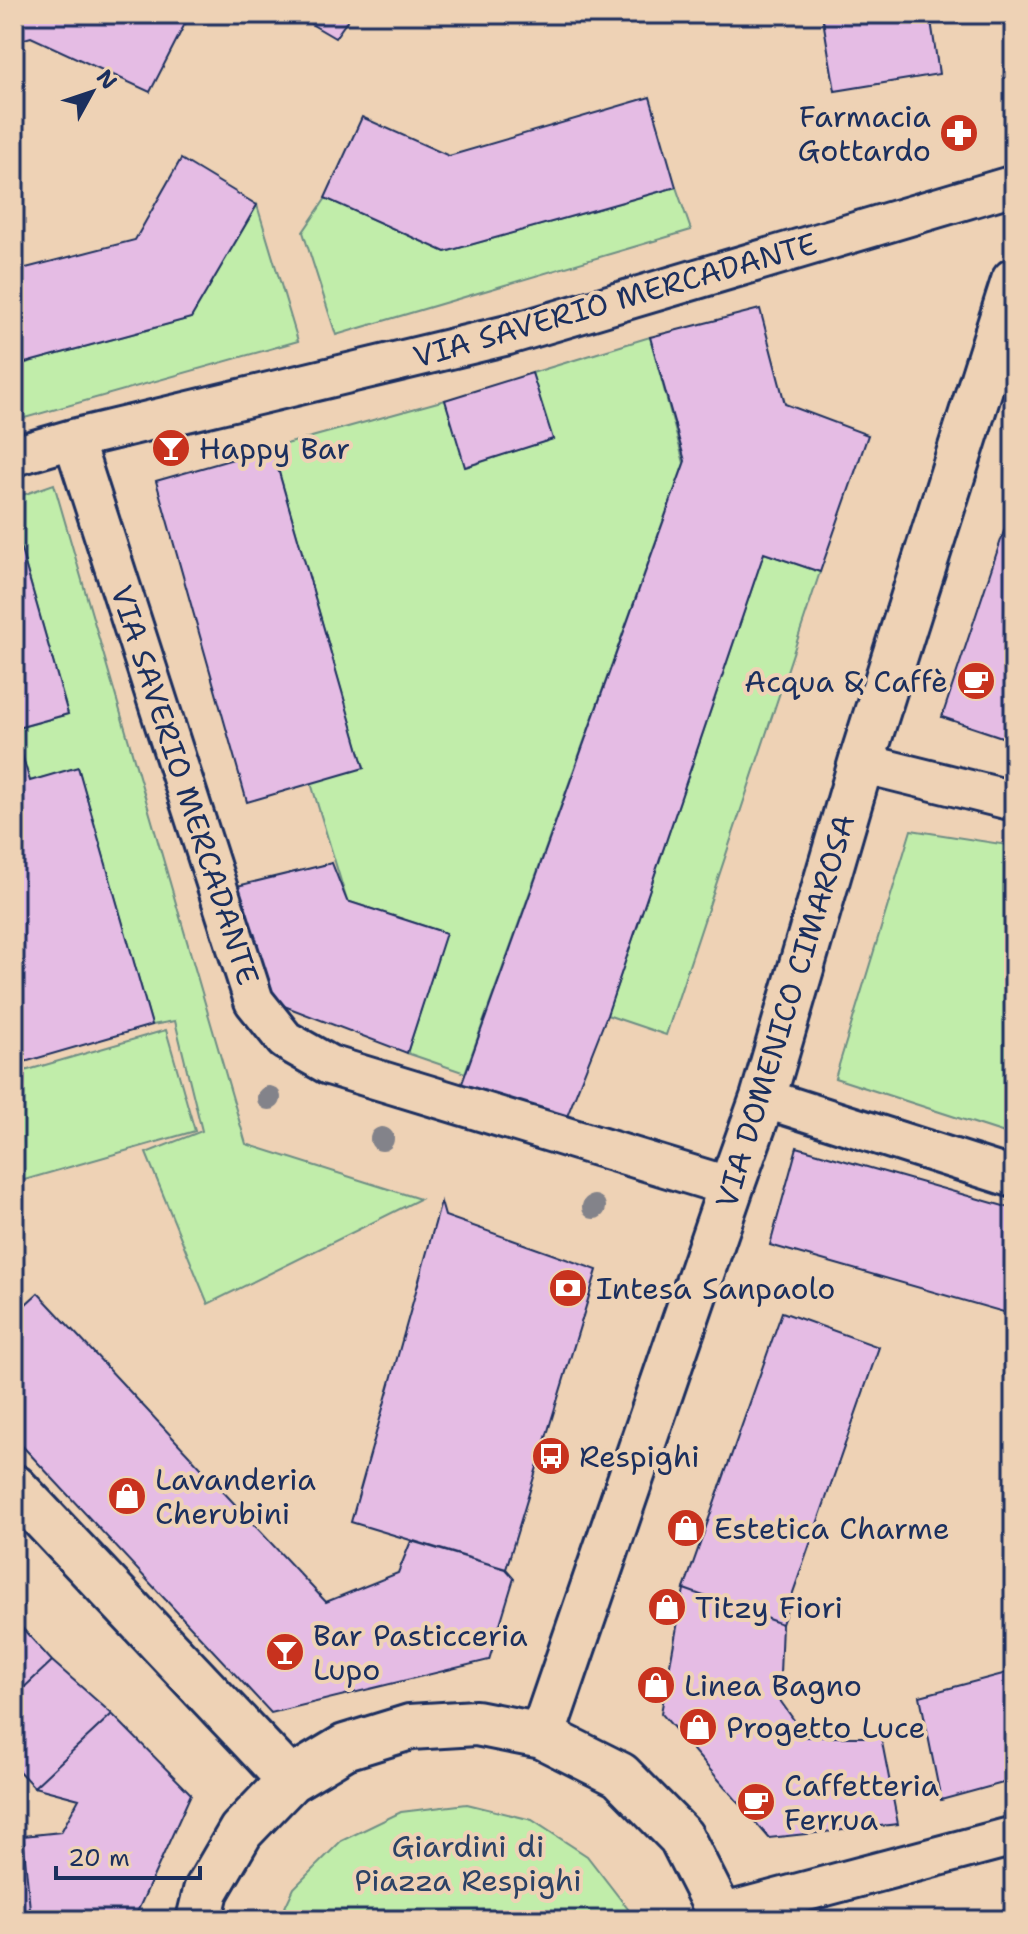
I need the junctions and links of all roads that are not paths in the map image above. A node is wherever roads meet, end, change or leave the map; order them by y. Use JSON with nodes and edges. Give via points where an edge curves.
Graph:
{"nodes":[{"id":1,"x":1014,"y":185,"type":"edge"},
{"id":2,"x":1014,"y":281,"type":"edge"},
{"id":3,"x":73,"y":439,"type":"junction"},
{"id":4,"x":14,"y":456,"type":"edge"},
{"id":5,"x":861,"y":763,"type":"junction"},
{"id":6,"x":1014,"y":801,"type":"edge"},
{"id":7,"x":763,"y":1098,"type":"junction"},
{"id":8,"x":1014,"y":1178,"type":"edge"},
{"id":9,"x":731,"y":1187,"type":"junction"},
{"id":10,"x":14,"y":1487,"type":"edge"},
{"id":11,"x":542,"y":1736,"type":"junction"},
{"id":12,"x":290,"y":1780,"type":"junction"},
{"id":13,"x":1014,"y":1836,"type":"edge"},
{"id":14,"x":721,"y":1917,"type":"edge"},
{"id":15,"x":199,"y":1920,"type":"edge"}],
"edges":[{"from":1,"to":3,"type":"street","name":"VIA SAVERIO MERCADANTE","via":[[508,335]]},
{"from":2,"to":5,"type":"street","name":"VIA DOMENICO CIMAROSA"},
{"from":3,"to":4,"type":"street","name":"VIA SAVERIO MERCADANTE"},
{"from":3,"to":9,"type":"street","name":"VIA SAVERIO MERCADANTE","via":[[254,1001],[285,1040],[329,1065]]},
{"from":5,"to":6,"type":"street"},
{"from":5,"to":7,"type":"street","name":"VIA DOMENICO CIMAROSA"},
{"from":7,"to":8,"type":"street"},
{"from":7,"to":9,"type":"street","name":"VIA DOMENICO CIMAROSA"},
{"from":9,"to":11,"type":"street","name":"VIA DOMENICO CIMAROSA"},
{"from":10,"to":12,"type":"street"},
{"from":11,"to":12,"type":"street","via":[[476,1723],[410,1727],[345,1747]]},
{"from":11,"to":14,"type":"street","via":[[620,1775],[681,1837]]},
{"from":12,"to":15,"type":"street","via":[[241,1831],[206,1891]]},
{"from":13,"to":14,"type":"street"}]}
